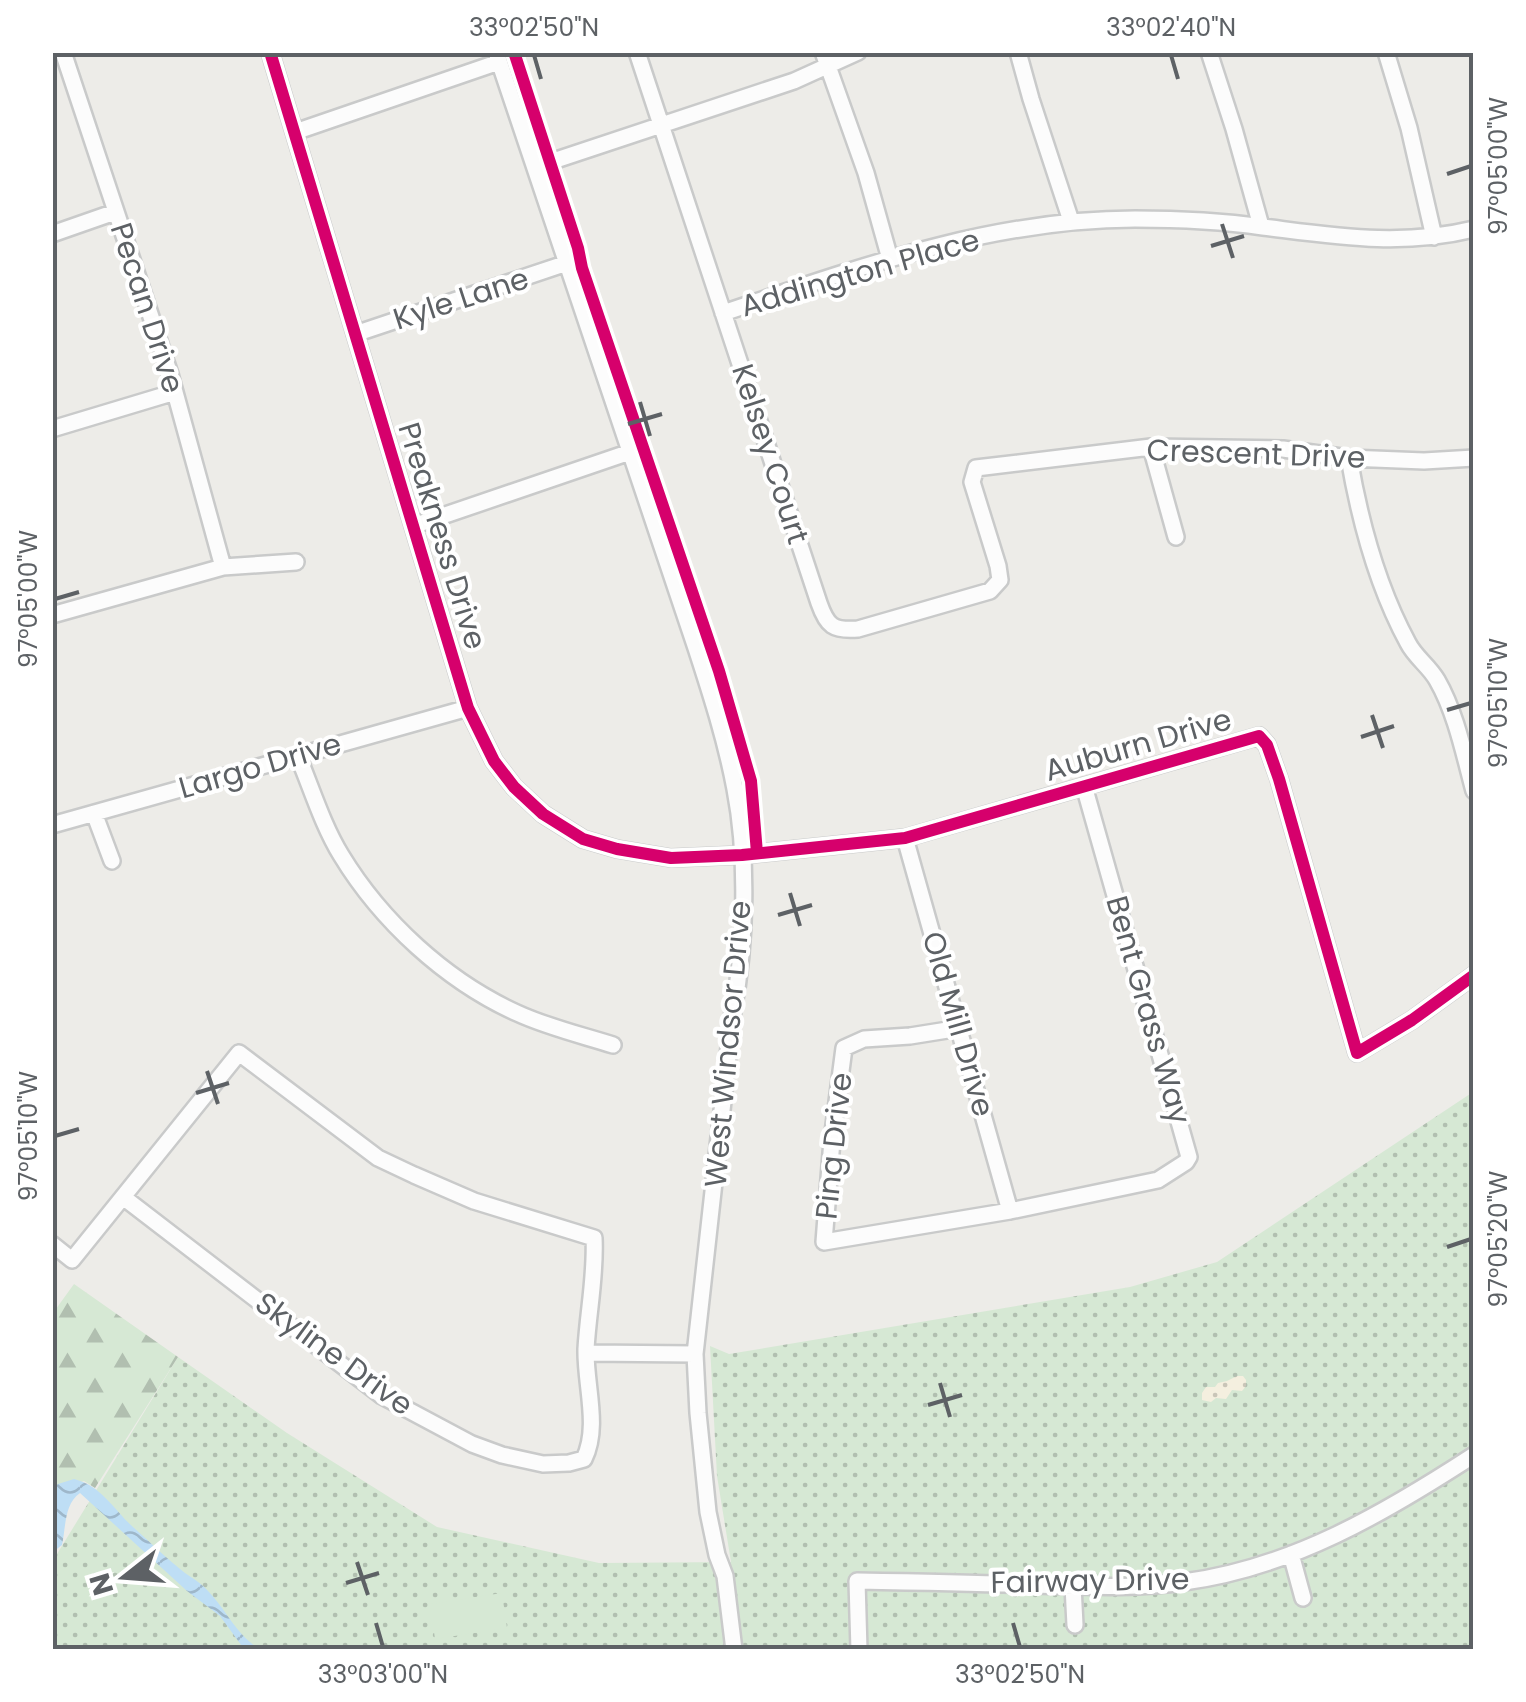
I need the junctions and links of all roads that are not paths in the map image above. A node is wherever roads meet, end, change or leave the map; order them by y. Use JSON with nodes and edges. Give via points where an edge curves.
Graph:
{"nodes":[{"id":1,"x":63,"y":52,"type":"edge"},
{"id":2,"x":270,"y":52,"type":"edge"},
{"id":3,"x":637,"y":52,"type":"edge"},
{"id":4,"x":858,"y":52,"type":"edge"},
{"id":5,"x":1018,"y":52,"type":"edge"},
{"id":6,"x":1208,"y":52,"type":"edge"},
{"id":7,"x":1386,"y":52,"type":"edge"},
{"id":8,"x":498,"y":57,"type":"edge"},
{"id":9,"x":825,"y":60,"type":"edge"},
{"id":10,"x":662,"y":126,"type":"junction"},
{"id":11,"x":294,"y":132,"type":"junction"},
{"id":12,"x":534,"y":167,"type":"junction"},
{"id":13,"x":115,"y":212,"type":"junction"},
{"id":14,"x":1072,"y":221,"type":"junction"},
{"id":15,"x":1261,"y":226,"type":"junction"},
{"id":16,"x":1474,"y":229,"type":"edge"},
{"id":17,"x":52,"y":234,"type":"edge"},
{"id":18,"x":1434,"y":237,"type":"junction"},
{"id":19,"x":890,"y":258,"type":"junction"},
{"id":20,"x":567,"y":264,"type":"junction"},
{"id":21,"x":723,"y":313,"type":"junction"},
{"id":22,"x":355,"y":334,"type":"junction"},
{"id":23,"x":175,"y":392,"type":"junction"},
{"id":24,"x":52,"y":429,"type":"edge"},
{"id":25,"x":1151,"y":448,"type":"junction"},
{"id":26,"x":630,"y":452,"type":"junction"},
{"id":27,"x":1349,"y":458,"type":"junction"},
{"id":28,"x":1474,"y":458,"type":"edge"},
{"id":29,"x":413,"y":526,"type":"junction"},
{"id":30,"x":1176,"y":537,"type":"dead end"},
{"id":31,"x":296,"y":562,"type":"dead end"},
{"id":32,"x":223,"y":567,"type":"junction"},
{"id":33,"x":52,"y":615,"type":"edge"},
{"id":34,"x":832,"y":626,"type":"joint"},
{"id":35,"x":468,"y":708,"type":"junction"},
{"id":36,"x":298,"y":756,"type":"junction"},
{"id":37,"x":1084,"y":786,"type":"junction"},
{"id":38,"x":1474,"y":791,"type":"edge"},
{"id":39,"x":94,"y":813,"type":"junction"},
{"id":40,"x":52,"y":825,"type":"edge"},
{"id":41,"x":905,"y":838,"type":"junction"},
{"id":42,"x":742,"y":854,"type":"junction"},
{"id":43,"x":112,"y":861,"type":"dead end"},
{"id":44,"x":1474,"y":975,"type":"edge"},
{"id":45,"x":960,"y":1028,"type":"junction"},
{"id":46,"x":613,"y":1045,"type":"dead end"},
{"id":47,"x":123,"y":1197,"type":"junction"},
{"id":48,"x":1010,"y":1211,"type":"junction"},
{"id":49,"x":824,"y":1242,"type":"joint"},
{"id":50,"x":52,"y":1244,"type":"edge"},
{"id":51,"x":586,"y":1352,"type":"junction"},
{"id":52,"x":696,"y":1354,"type":"junction"},
{"id":53,"x":1474,"y":1455,"type":"edge"},
{"id":54,"x":1291,"y":1554,"type":"junction"},
{"id":55,"x":1074,"y":1586,"type":"junction"},
{"id":56,"x":1303,"y":1598,"type":"dead end"},
{"id":57,"x":1075,"y":1625,"type":"dead end"},
{"id":58,"x":734,"y":1650,"type":"edge"},
{"id":59,"x":859,"y":1650,"type":"edge"}],
"edges":[{"from":1,"to":13,"type":"street","name":"Pecan Drive"},
{"from":2,"to":11,"type":"street","name":"Preakness Drive"},
{"from":3,"to":10,"type":"street","name":"Kelsey Court"},
{"from":4,"to":9,"type":"street"},
{"from":5,"to":14,"type":"street"},
{"from":6,"to":15,"type":"street"},
{"from":7,"to":18,"type":"street"},
{"from":8,"to":11,"type":"street"},
{"from":8,"to":12,"type":"street","name":"West Windsor Drive"},
{"from":9,"to":10,"type":"street"},
{"from":9,"to":19,"type":"street"},
{"from":10,"to":12,"type":"street"},
{"from":10,"to":21,"type":"street","name":"Kelsey Court"},
{"from":11,"to":22,"type":"street","name":"Preakness Drive"},
{"from":12,"to":20,"type":"street","name":"West Windsor Drive"},
{"from":13,"to":17,"type":"street"},
{"from":13,"to":23,"type":"street","name":"Pecan Drive"},
{"from":14,"to":15,"type":"street","name":"Addington Place"},
{"from":14,"to":19,"type":"street","name":"Addington Place"},
{"from":15,"to":18,"type":"street","name":"Addington Place","via":[[1351,238]]},
{"from":16,"to":18,"type":"street","name":"Addington Place"},
{"from":19,"to":21,"type":"street","name":"Addington Place"},
{"from":20,"to":22,"type":"street","name":"Kyle Lane"},
{"from":20,"to":26,"type":"street","name":"West Windsor Drive"},
{"from":21,"to":34,"type":"street","name":"Kelsey Court","via":[[818,603]]},
{"from":22,"to":29,"type":"street","name":"Preakness Drive"},
{"from":23,"to":24,"type":"street"},
{"from":23,"to":32,"type":"street","name":"Pecan Drive"},
{"from":25,"to":27,"type":"street","name":"Crescent Drive","via":[[1283,449]]},
{"from":25,"to":30,"type":"street"},
{"from":25,"to":34,"type":"street","name":"Crescent Drive","via":[[976,468],[972,482],[1000,580],[990,591],[858,629]]},
{"from":26,"to":29,"type":"street"},
{"from":26,"to":42,"type":"street","name":"West Windsor Drive","via":[[720,725]]},
{"from":27,"to":28,"type":"street","name":"Crescent Drive"},
{"from":27,"to":38,"type":"street","via":[[1371,553],[1409,647],[1436,678],[1453,716]]},
{"from":29,"to":35,"type":"street","name":"Preakness Drive"},
{"from":31,"to":32,"type":"street"},
{"from":32,"to":33,"type":"street"},
{"from":35,"to":36,"type":"street","name":"Largo Drive"},
{"from":35,"to":42,"type":"street","name":"Preakness Drive","via":[[514,787],[583,839],[671,858]]},
{"from":36,"to":39,"type":"street","name":"Largo Drive"},
{"from":36,"to":46,"type":"street","via":[[338,852],[413,942],[494,1002]]},
{"from":37,"to":41,"type":"street","name":"Auburn Drive"},
{"from":37,"to":44,"type":"street","name":"Auburn Drive","via":[[1259,736],[1279,780],[1358,1054]]},
{"from":37,"to":48,"type":"street","name":"Bent Grass Way","via":[[1190,1156],[1158,1180]]},
{"from":39,"to":40,"type":"street","name":"Largo Drive"},
{"from":39,"to":43,"type":"street"},
{"from":41,"to":42,"type":"street","name":"Auburn Drive"},
{"from":41,"to":45,"type":"street","name":"Old Mill Drive"},
{"from":42,"to":52,"type":"street","name":"West Windsor Drive","via":[[738,986]]},
{"from":45,"to":48,"type":"street","name":"Old Mill Drive"},
{"from":45,"to":49,"type":"street","name":"Ping Drive","via":[[864,1039],[844,1048]]},
{"from":47,"to":50,"type":"street","via":[[72,1260]]},
{"from":47,"to":51,"type":"street","name":"Skyline Drive","via":[[382,1396],[502,1455],[543,1464],[584,1459],[591,1420]]},
{"from":47,"to":51,"type":"street","name":"Skyline Drive","via":[[238,1054],[378,1158],[474,1200],[594,1238]]},
{"from":48,"to":49,"type":"street","name":"Bent Grass Way"},
{"from":51,"to":52,"type":"street"},
{"from":52,"to":58,"type":"street","name":"West Windsor Drive","via":[[708,1512]]},
{"from":53,"to":54,"type":"street","name":"Fairway Drive","via":[[1383,1512]]},
{"from":54,"to":55,"type":"street","name":"Fairway Drive","via":[[1186,1582]]},
{"from":54,"to":56,"type":"street"},
{"from":55,"to":57,"type":"street"},
{"from":55,"to":59,"type":"street","name":"Fairway Drive","via":[[857,1581]]}]}
